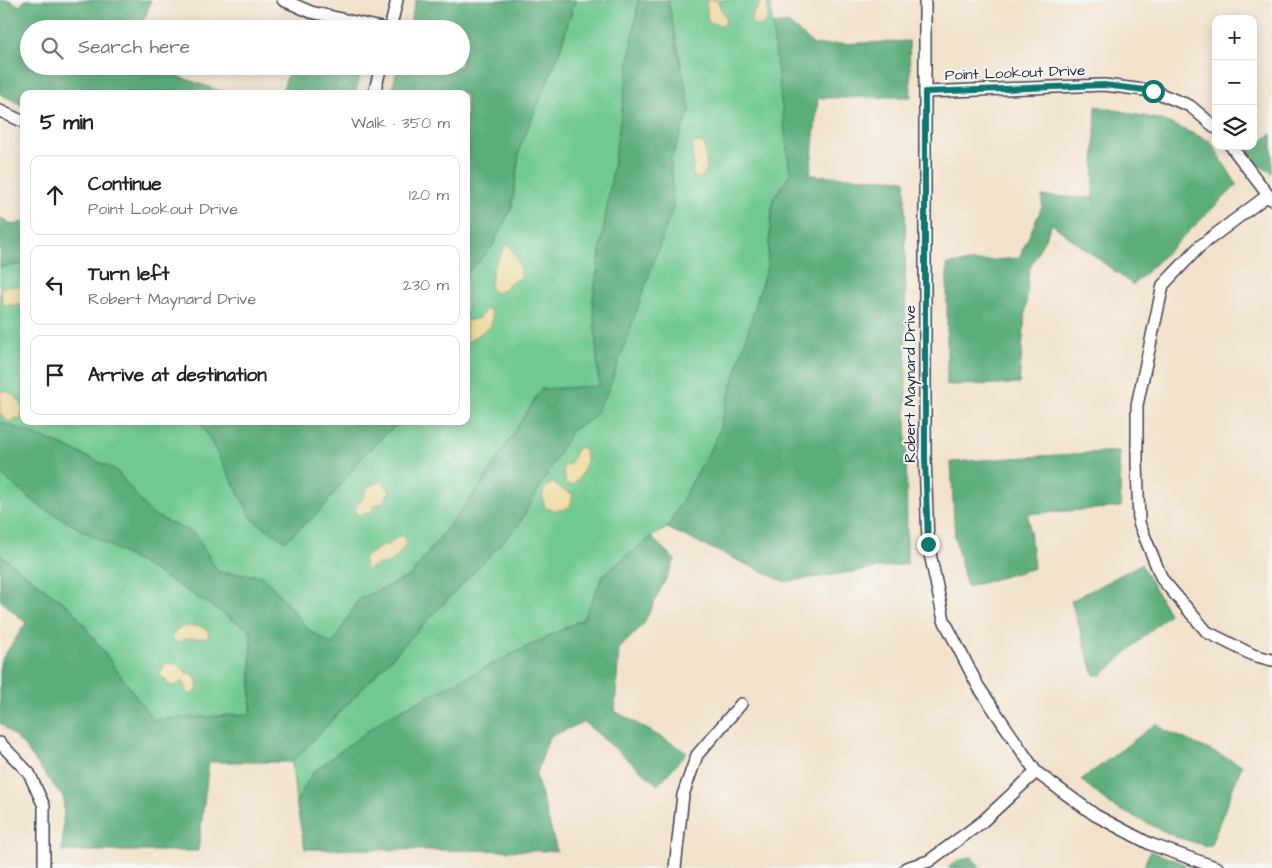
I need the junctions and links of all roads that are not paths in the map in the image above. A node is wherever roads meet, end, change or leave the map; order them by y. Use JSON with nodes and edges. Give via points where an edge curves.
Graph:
{"nodes":[{"id":1,"x":283,"y":0,"type":"edge"},
{"id":2,"x":397,"y":0,"type":"edge"},
{"id":3,"x":925,"y":0,"type":"edge"},
{"id":4,"x":346,"y":20,"type":"edge"},
{"id":5,"x":392,"y":20,"type":"edge"},
{"id":6,"x":379,"y":75,"type":"edge"},
{"id":7,"x":375,"y":90,"type":"edge"},
{"id":8,"x":925,"y":92,"type":"junction"},
{"id":9,"x":0,"y":111,"type":"edge"},
{"id":10,"x":20,"y":120,"type":"edge"},
{"id":11,"x":1212,"y":125,"type":"edge"},
{"id":12,"x":1234,"y":150,"type":"edge"},
{"id":13,"x":1270,"y":198,"type":"edge"},
{"id":14,"x":1272,"y":660,"type":"edge"},
{"id":15,"x":741,"y":704,"type":"dead end"},
{"id":16,"x":0,"y":743,"type":"edge"},
{"id":17,"x":1036,"y":772,"type":"junction"},
{"id":18,"x":44,"y":868,"type":"edge"},
{"id":19,"x":675,"y":868,"type":"edge"},
{"id":20,"x":906,"y":868,"type":"edge"},
{"id":21,"x":1218,"y":868,"type":"edge"}],
"edges":[{"from":1,"to":4,"type":"street","via":[[311,12]]},
{"from":2,"to":5,"type":"street"},
{"from":3,"to":8,"type":"street","name":"Robert Maynard Drive"},
{"from":6,"to":7,"type":"street"},
{"from":8,"to":11,"type":"street","name":"Point Lookout Drive","via":[[1104,85],[1153,91],[1190,106]]},
{"from":8,"to":17,"type":"street","name":"Robert Maynard Drive","via":[[928,544],[944,620],[978,686]]},
{"from":9,"to":10,"type":"street"},
{"from":12,"to":13,"type":"street"},
{"from":13,"to":14,"type":"street","via":[[1200,246],[1163,285],[1137,405],[1137,463],[1139,523],[1162,579],[1207,632],[1253,656]]},
{"from":15,"to":19,"type":"street","via":[[697,755],[682,795]]},
{"from":16,"to":18,"type":"street","via":[[29,773],[44,806]]},
{"from":17,"to":20,"type":"street","via":[[974,827],[929,861]]},
{"from":17,"to":21,"type":"street","name":"Robert Maynard Drive","via":[[1095,815],[1134,836]]}]}
